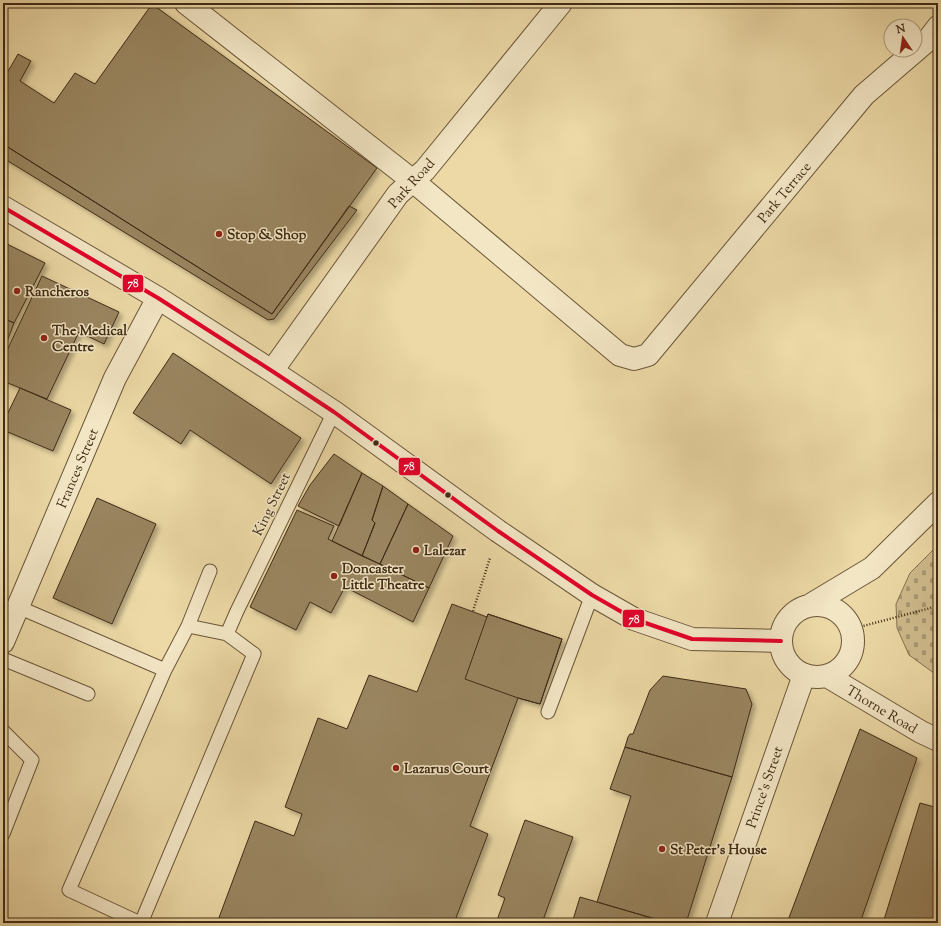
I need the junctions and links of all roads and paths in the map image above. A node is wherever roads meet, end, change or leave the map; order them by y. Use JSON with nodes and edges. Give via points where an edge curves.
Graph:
{"nodes":[{"id":1,"x":186,"y":3,"type":"edge"},
{"id":2,"x":561,"y":3,"type":"edge"},
{"id":3,"x":938,"y":27,"type":"edge"},
{"id":4,"x":413,"y":181,"type":"junction"},
{"id":5,"x":3,"y":207,"type":"edge"},
{"id":6,"x":158,"y":298,"type":"junction"},
{"id":7,"x":272,"y":371,"type":"junction"},
{"id":8,"x":334,"y":412,"type":"junction"},
{"id":9,"x":938,"y":503,"type":"edge"},
{"id":10,"x":498,"y":531,"type":"junction"},
{"id":11,"x":210,"y":571,"type":"dead end"},
{"id":12,"x":592,"y":595,"type":"junction"},
{"id":13,"x":812,"y":604,"type":"junction"},
{"id":14,"x":938,"y":606,"type":"edge"},
{"id":15,"x":18,"y":607,"type":"junction"},
{"id":16,"x":473,"y":611,"type":"dead end"},
{"id":17,"x":188,"y":626,"type":"junction"},
{"id":18,"x":852,"y":629,"type":"junction"},
{"id":19,"x":227,"y":634,"type":"junction"},
{"id":20,"x":781,"y":641,"type":"junction"},
{"id":21,"x":3,"y":642,"type":"edge"},
{"id":22,"x":3,"y":659,"type":"edge"},
{"id":23,"x":166,"y":670,"type":"junction"},
{"id":24,"x":804,"y":675,"type":"junction"},
{"id":25,"x":827,"y":676,"type":"junction"},
{"id":26,"x":88,"y":694,"type":"dead end"},
{"id":27,"x":548,"y":712,"type":"dead end"},
{"id":28,"x":3,"y":730,"type":"edge"},
{"id":29,"x":938,"y":740,"type":"edge"},
{"id":30,"x":3,"y":834,"type":"edge"},
{"id":31,"x":140,"y":923,"type":"edge"},
{"id":32,"x":717,"y":923,"type":"edge"}],
"edges":[{"from":1,"to":4,"type":"street"},
{"from":2,"to":4,"type":"street","name":"Park Road","via":[[425,170]]},
{"from":3,"to":4,"type":"street","name":"Park Terrace","via":[[928,40],[864,95],[648,355],[634,359],[620,355]]},
{"from":4,"to":7,"type":"street","name":"Park Road","via":[[398,194]]},
{"from":5,"to":6,"type":"street"},
{"from":6,"to":7,"type":"street"},
{"from":6,"to":15,"type":"street","name":"Frances Street","via":[[115,378]]},
{"from":7,"to":8,"type":"street"},
{"from":8,"to":10,"type":"street"},
{"from":8,"to":19,"type":"lane","name":"King Street"},
{"from":9,"to":13,"type":"street","via":[[872,568]]},
{"from":10,"to":12,"type":"street"},
{"from":10,"to":16,"type":"path"},
{"from":11,"to":17,"type":"lane"},
{"from":12,"to":20,"type":"street","via":[[634,619],[692,639]]},
{"from":12,"to":27,"type":"lane"},
{"from":13,"to":18,"type":"street","via":[[825,605],[836,610],[846,618]]},
{"from":13,"to":20,"type":"street","via":[[801,608],[790,617],[784,626]]},
{"from":14,"to":18,"type":"path"},
{"from":15,"to":21,"type":"street","name":"Frances Street"},
{"from":15,"to":23,"type":"lane"},
{"from":17,"to":19,"type":"lane"},
{"from":17,"to":23,"type":"lane"},
{"from":18,"to":25,"type":"street","via":[[852,653],[838,671]]},
{"from":19,"to":31,"type":"lane","via":[[254,654]]},
{"from":20,"to":24,"type":"street","via":[[781,649],[786,660]]},
{"from":22,"to":26,"type":"lane"},
{"from":23,"to":31,"type":"lane","via":[[69,890]]},
{"from":24,"to":25,"type":"street"},
{"from":24,"to":32,"type":"street","name":"Prince's Street"},
{"from":25,"to":29,"type":"street","name":"Thorne Road"},
{"from":28,"to":30,"type":"lane","via":[[32,760]]}]}
